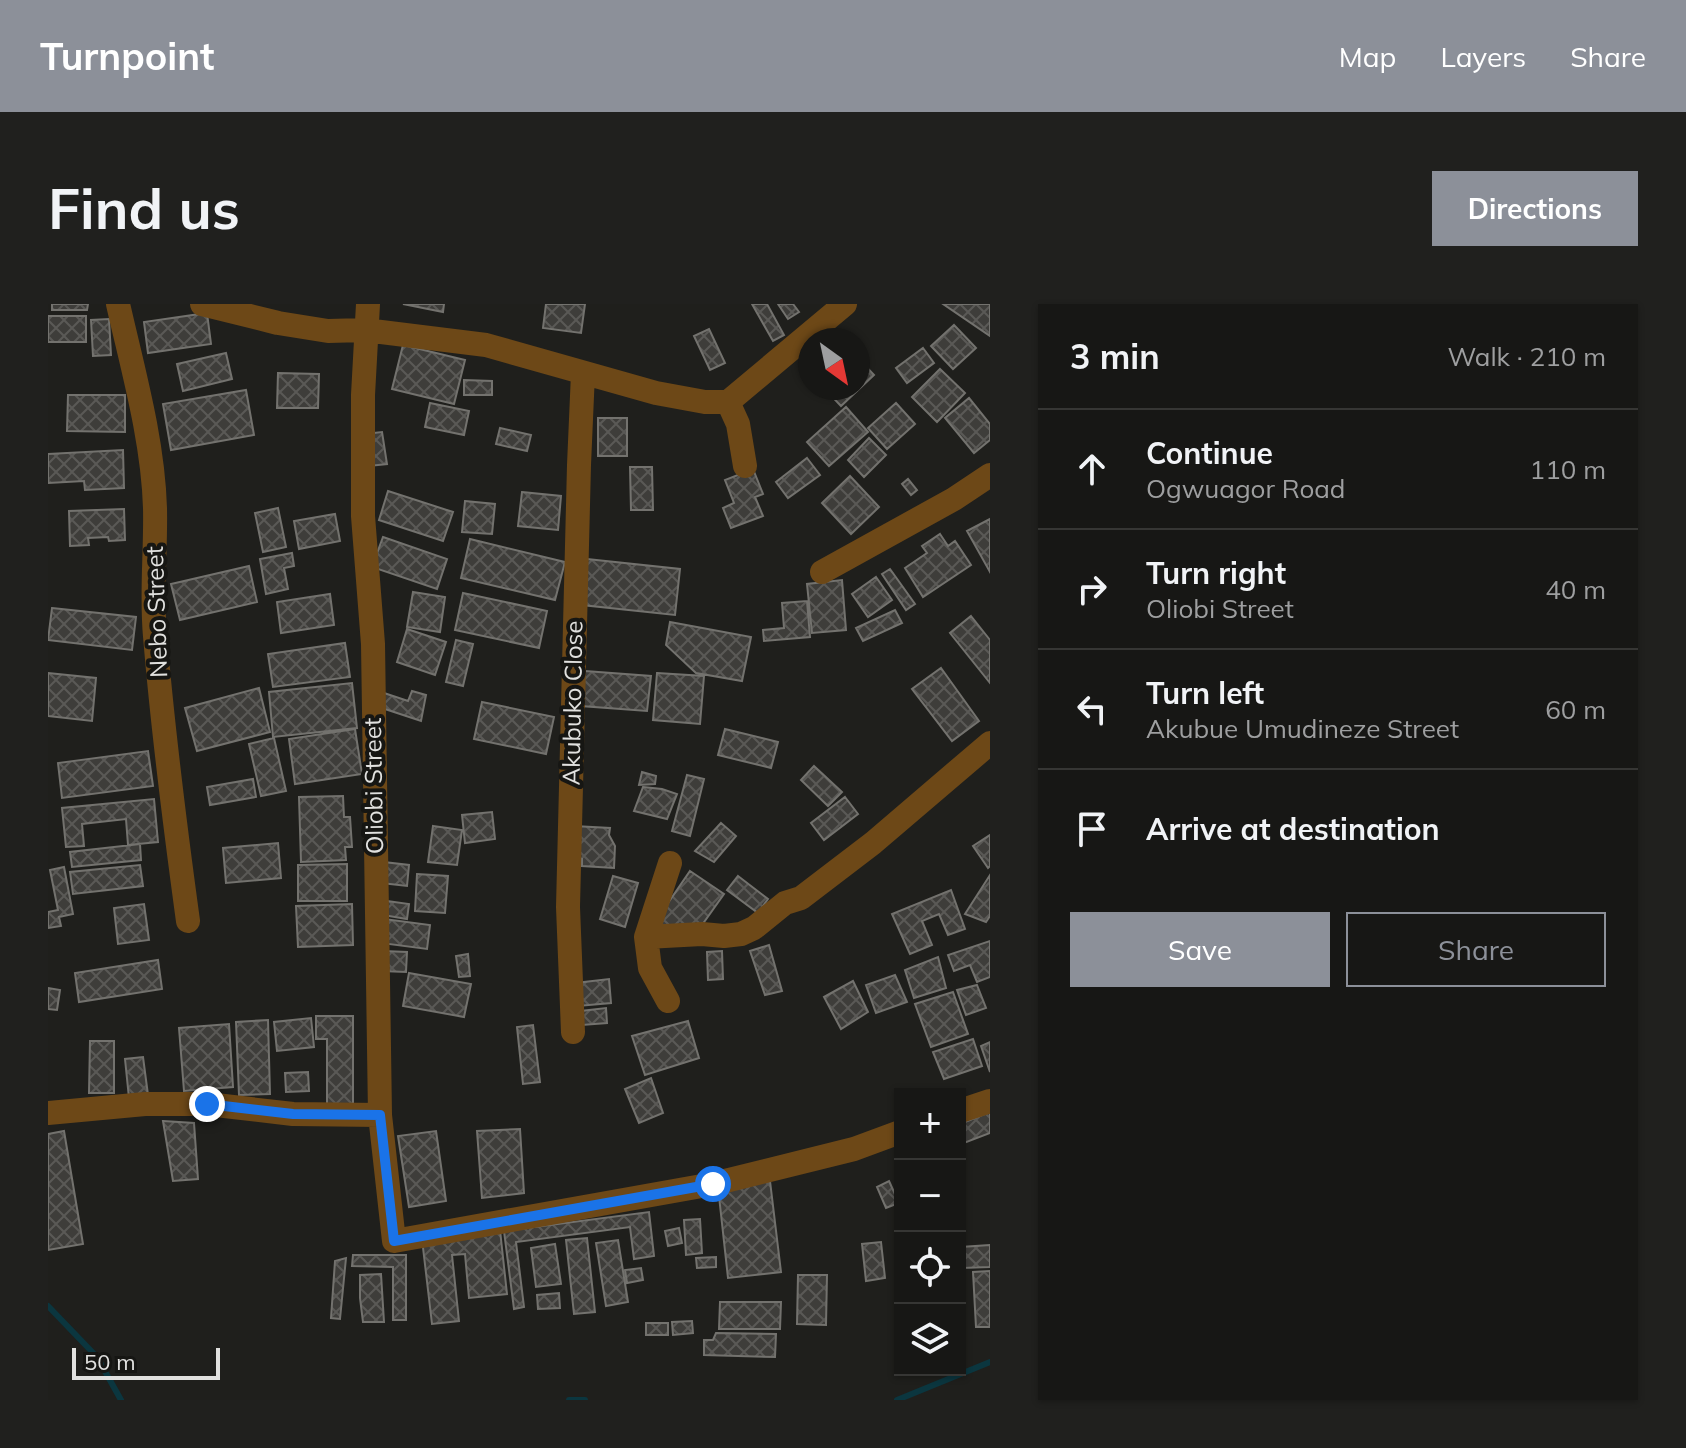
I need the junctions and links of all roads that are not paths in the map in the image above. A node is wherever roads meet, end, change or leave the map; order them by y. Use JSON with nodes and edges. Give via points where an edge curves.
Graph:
{"nodes":[{"id":1,"x":118,"y":304,"type":"edge"},
{"id":2,"x":202,"y":304,"type":"edge"},
{"id":3,"x":368,"y":304,"type":"edge"},
{"id":4,"x":845,"y":304,"type":"edge"},
{"id":5,"x":365,"y":330,"type":"junction"},
{"id":6,"x":583,"y":373,"type":"junction"},
{"id":7,"x":728,"y":402,"type":"junction"},
{"id":8,"x":745,"y":466,"type":"dead end"},
{"id":9,"x":990,"y":475,"type":"edge"},
{"id":10,"x":822,"y":572,"type":"dead end"},
{"id":11,"x":990,"y":743,"type":"edge"},
{"id":12,"x":670,"y":863,"type":"dead end"},
{"id":13,"x":188,"y":921,"type":"dead end"},
{"id":14,"x":646,"y":937,"type":"junction"},
{"id":15,"x":668,"y":1001,"type":"dead end"},
{"id":16,"x":573,"y":1032,"type":"dead end"},
{"id":17,"x":990,"y":1101,"type":"edge"},
{"id":18,"x":966,"y":1109,"type":"edge"},
{"id":19,"x":48,"y":1113,"type":"edge"},
{"id":20,"x":380,"y":1115,"type":"junction"},
{"id":21,"x":894,"y":1134,"type":"edge"}],
"edges":[{"from":1,"to":13,"type":"street","name":"Nebo Street","via":[[152,476],[154,631]]},
{"from":2,"to":5,"type":"street","via":[[328,331]]},
{"from":3,"to":5,"type":"street","name":"Oliobi Street"},
{"from":4,"to":7,"type":"street"},
{"from":5,"to":6,"type":"street","via":[[486,345]]},
{"from":5,"to":20,"type":"street","name":"Oliobi Street","via":[[363,516],[373,644]]},
{"from":6,"to":7,"type":"street","via":[[656,393]]},
{"from":6,"to":16,"type":"street","name":"Akubuko Close","via":[[568,907]]},
{"from":7,"to":8,"type":"street","via":[[738,424]]},
{"from":9,"to":10,"type":"street"},
{"from":11,"to":14,"type":"street","via":[[873,843],[754,928],[724,936]]},
{"from":12,"to":14,"type":"street"},
{"from":14,"to":15,"type":"street","via":[[650,968]]},
{"from":17,"to":18,"type":"street"},
{"from":19,"to":20,"type":"street","via":[[207,1104],[293,1114]]},
{"from":20,"to":21,"type":"street","name":"Oliobi Street","via":[[394,1241],[713,1184]]}]}
